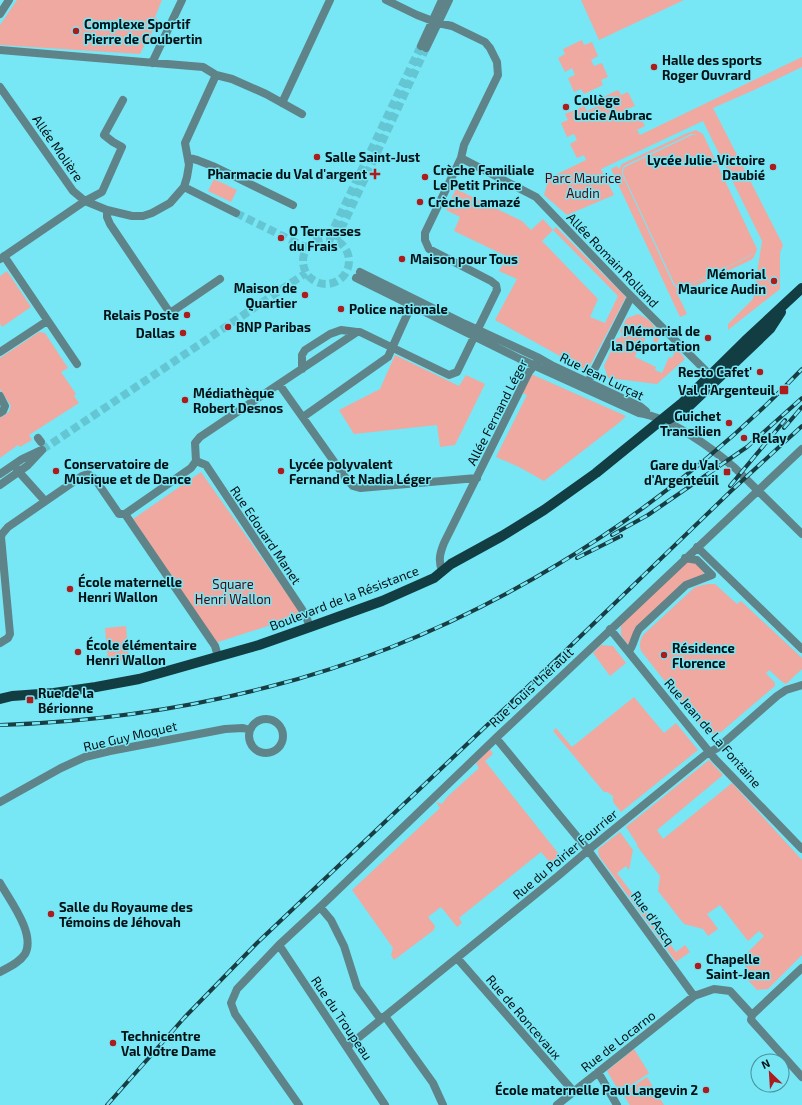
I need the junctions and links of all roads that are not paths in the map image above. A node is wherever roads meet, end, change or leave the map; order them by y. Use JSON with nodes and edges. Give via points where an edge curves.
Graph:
{"nodes":[{"id":1,"x":10,"y":0,"type":"edge"},
{"id":2,"x":182,"y":0,"type":"edge"},
{"id":3,"x":330,"y":0,"type":"edge"},
{"id":4,"x":386,"y":0,"type":"edge"},
{"id":5,"x":442,"y":0,"type":"edge"},
{"id":6,"x":449,"y":0,"type":"edge"},
{"id":7,"x":0,"y":14,"type":"edge"},
{"id":8,"x":435,"y":22,"type":"junction"},
{"id":9,"x":424,"y":47,"type":"tunnel mouth"},
{"id":10,"x":0,"y":50,"type":"edge"},
{"id":11,"x":152,"y":63,"type":"junction"},
{"id":12,"x":216,"y":75,"type":"junction"},
{"id":13,"x":0,"y":86,"type":"edge"},
{"id":14,"x":123,"y":100,"type":"dead end"},
{"id":15,"x":282,"y":103,"type":"junction"},
{"id":16,"x":302,"y":114,"type":"dead end"},
{"id":17,"x":189,"y":158,"type":"junction"},
{"id":18,"x":461,"y":158,"type":"junction"},
{"id":19,"x":184,"y":187,"type":"junction"},
{"id":20,"x":85,"y":200,"type":"junction"},
{"id":21,"x":293,"y":205,"type":"dead end"},
{"id":22,"x":107,"y":210,"type":"junction"},
{"id":23,"x":236,"y":213,"type":"tunnel mouth"},
{"id":24,"x":2,"y":258,"type":"edge"},
{"id":25,"x":220,"y":279,"type":"dead end"},
{"id":26,"x":802,"y":288,"type":"edge"},
{"id":27,"x":631,"y":297,"type":"junction"},
{"id":28,"x":784,"y":305,"type":"junction"},
{"id":29,"x":411,"y":306,"type":"junction"},
{"id":30,"x":47,"y":321,"type":"junction"},
{"id":31,"x":357,"y":332,"type":"junction"},
{"id":32,"x":477,"y":333,"type":"junction"},
{"id":33,"x":393,"y":348,"type":"junction"},
{"id":34,"x":0,"y":352,"type":"edge"},
{"id":35,"x":537,"y":361,"type":"junction"},
{"id":36,"x":77,"y":364,"type":"dead end"},
{"id":37,"x":302,"y":368,"type":"junction"},
{"id":38,"x":711,"y":376,"type":"junction"},
{"id":39,"x":588,"y":382,"type":"junction"},
{"id":40,"x":279,"y":384,"type":"junction"},
{"id":41,"x":0,"y":396,"type":"edge"},
{"id":42,"x":2,"y":410,"type":"edge"},
{"id":43,"x":649,"y":414,"type":"junction"},
{"id":44,"x":303,"y":417,"type":"junction"},
{"id":45,"x":647,"y":432,"type":"junction"},
{"id":46,"x":802,"y":449,"type":"edge"},
{"id":47,"x":196,"y":461,"type":"junction"},
{"id":48,"x":16,"y":468,"type":"junction"},
{"id":49,"x":0,"y":474,"type":"edge"},
{"id":50,"x":477,"y":478,"type":"junction"},
{"id":51,"x":0,"y":485,"type":"edge"},
{"id":52,"x":45,"y":501,"type":"junction"},
{"id":53,"x":125,"y":514,"type":"junction"},
{"id":54,"x":802,"y":534,"type":"edge"},
{"id":55,"x":696,"y":548,"type":"junction"},
{"id":56,"x":685,"y":558,"type":"junction"},
{"id":57,"x":697,"y":560,"type":"junction"},
{"id":58,"x":442,"y":571,"type":"junction"},
{"id":59,"x":310,"y":627,"type":"junction"},
{"id":60,"x":610,"y":629,"type":"junction"},
{"id":61,"x":0,"y":643,"type":"edge"},
{"id":62,"x":802,"y":649,"type":"edge"},
{"id":63,"x":628,"y":651,"type":"junction"},
{"id":64,"x":218,"y":656,"type":"junction"},
{"id":65,"x":802,"y":685,"type":"edge"},
{"id":66,"x":0,"y":693,"type":"edge"},
{"id":67,"x":12,"y":696,"type":"junction"},
{"id":68,"x":0,"y":699,"type":"edge"},
{"id":69,"x":250,"y":730,"type":"junction"},
{"id":70,"x":496,"y":738,"type":"junction"},
{"id":71,"x":710,"y":752,"type":"junction"},
{"id":72,"x":0,"y":802,"type":"edge"},
{"id":73,"x":802,"y":849,"type":"edge"},
{"id":74,"x":588,"y":850,"type":"junction"},
{"id":75,"x":0,"y":884,"type":"edge"},
{"id":76,"x":320,"y":907,"type":"junction"},
{"id":77,"x":279,"y":945,"type":"junction"},
{"id":78,"x":456,"y":958,"type":"junction"},
{"id":79,"x":802,"y":968,"type":"edge"},
{"id":80,"x":0,"y":972,"type":"edge"},
{"id":81,"x":694,"y":996,"type":"junction"},
{"id":82,"x":752,"y":1015,"type":"junction"},
{"id":83,"x":384,"y":1017,"type":"junction"},
{"id":84,"x":347,"y":1047,"type":"junction"},
{"id":85,"x":598,"y":1072,"type":"junction"},
{"id":86,"x":802,"y":1077,"type":"edge"},
{"id":87,"x":574,"y":1092,"type":"junction"},
{"id":88,"x":299,"y":1105,"type":"edge"},
{"id":89,"x":385,"y":1105,"type":"edge"},
{"id":90,"x":443,"y":1105,"type":"edge"},
{"id":91,"x":557,"y":1105,"type":"edge"},
{"id":92,"x":617,"y":1105,"type":"edge"}],
"edges":[{"from":1,"to":7,"type":"street"},
{"from":2,"to":11,"type":"street"},
{"from":3,"to":15,"type":"street"},
{"from":4,"to":8,"type":"street"},
{"from":5,"to":8,"type":"street"},
{"from":6,"to":8,"type":"street"},
{"from":8,"to":9,"type":"street"},
{"from":8,"to":18,"type":"street","via":[[452,26],[485,42],[494,54],[498,69],[498,75],[464,145]]},
{"from":10,"to":11,"type":"street"},
{"from":11,"to":12,"type":"street","via":[[203,67]]},
{"from":12,"to":15,"type":"street","via":[[232,79]]},
{"from":12,"to":17,"type":"street","via":[[185,143]]},
{"from":13,"to":20,"type":"street","name":"Allée Molière","via":[[73,191]]},
{"from":14,"to":20,"type":"street","via":[[104,135],[122,147],[102,192]]},
{"from":15,"to":16,"type":"street"},
{"from":17,"to":19,"type":"street","via":[[189,171]]},
{"from":17,"to":21,"type":"street","via":[[215,167]]},
{"from":18,"to":27,"type":"street","name":"Allée Romain Rolland","via":[[536,197]]},
{"from":18,"to":32,"type":"street","via":[[424,240],[429,249],[491,281],[497,288]]},
{"from":19,"to":22,"type":"street","name":"Allée Molière","via":[[170,203],[143,216]]},
{"from":19,"to":23,"type":"street"},
{"from":20,"to":22,"type":"street","name":"Allée Molière"},
{"from":20,"to":24,"type":"street"},
{"from":22,"to":25,"type":"street","via":[[110,224],[170,313]]},
{"from":24,"to":30,"type":"street"},
{"from":26,"to":28,"type":"main road","name":"Boulevard de la Résistance"},
{"from":27,"to":38,"type":"street","name":"Allée Romain Rolland"},
{"from":27,"to":39,"type":"street"},
{"from":28,"to":38,"type":"main road","name":"Boulevard de la Résistance","via":[[744,341]]},
{"from":28,"to":45,"type":"main road","name":"Boulevard de la Résistance","via":[[770,330],[716,382],[683,412]]},
{"from":29,"to":32,"type":"street","name":"Rue Jean Lurçat"},
{"from":29,"to":32,"type":"street","name":"Rue Jean Lurçat","via":[[358,275],[465,324]]},
{"from":29,"to":33,"type":"street"},
{"from":30,"to":34,"type":"street"},
{"from":30,"to":36,"type":"street"},
{"from":31,"to":33,"type":"street"},
{"from":31,"to":37,"type":"street"},
{"from":31,"to":37,"type":"street","via":[[341,330],[305,350],[302,355]]},
{"from":32,"to":33,"type":"street","via":[[457,372],[452,375]]},
{"from":32,"to":35,"type":"street","name":"Rue Jean Lurçat","via":[[487,343]]},
{"from":33,"to":44,"type":"street","via":[[388,357]]},
{"from":35,"to":39,"type":"street","name":"Rue Jean Lurçat"},
{"from":35,"to":43,"type":"street","name":"Rue Jean Lurçat","via":[[639,412]]},
{"from":35,"to":50,"type":"street","name":"Allée Fernand Léger","via":[[529,372]]},
{"from":37,"to":40,"type":"street"},
{"from":38,"to":45,"type":"main road","name":"Boulevard de la Résistance"},
{"from":39,"to":43,"type":"street","name":"Rue Jean Lurçat","via":[[642,407]]},
{"from":40,"to":44,"type":"street","name":"Allée Fernand Léger"},
{"from":40,"to":47,"type":"street","via":[[200,437],[195,443]]},
{"from":41,"to":42,"type":"street"},
{"from":43,"to":54,"type":"street","via":[[694,438],[725,459]]},
{"from":44,"to":50,"type":"street","name":"Allée Fernand Léger","via":[[350,483],[356,487]]},
{"from":45,"to":58,"type":"main road","name":"Boulevard de la Résistance","via":[[544,510]]},
{"from":46,"to":55,"type":"street","name":"Rue Louis Lhérault"},
{"from":47,"to":53,"type":"street","via":[[191,468]]},
{"from":47,"to":59,"type":"street","name":"Rue Edouard Manet","via":[[206,465],[305,614]]},
{"from":48,"to":49,"type":"street"},
{"from":48,"to":51,"type":"street"},
{"from":48,"to":52,"type":"street"},
{"from":50,"to":58,"type":"street","name":"Allée Fernand Léger","via":[[439,555]]},
{"from":52,"to":53,"type":"street","via":[[88,474],[95,479],[119,514]]},
{"from":52,"to":61,"type":"street","via":[[8,527],[1,537],[10,626],[8,638]]},
{"from":53,"to":64,"type":"street","via":[[215,646]]},
{"from":55,"to":56,"type":"street","name":"Rue Louis Lhérault"},
{"from":55,"to":57,"type":"street"},
{"from":55,"to":62,"type":"street"},
{"from":56,"to":57,"type":"street"},
{"from":56,"to":60,"type":"street","name":"Rue Louis Lhérault"},
{"from":57,"to":63,"type":"street","via":[[712,575],[686,585],[639,629]]},
{"from":58,"to":59,"type":"main road","name":"Boulevard de la Résistance","via":[[434,578],[382,601]]},
{"from":59,"to":64,"type":"main road","name":"Boulevard de la Résistance"},
{"from":60,"to":63,"type":"street","name":"Rue Jean de La Fontaine"},
{"from":60,"to":70,"type":"street","name":"Rue Louis Lhérault"},
{"from":63,"to":71,"type":"street","name":"Rue Jean de La Fontaine"},
{"from":64,"to":67,"type":"main road","name":"Boulevard de la Résistance","via":[[139,679]]},
{"from":65,"to":71,"type":"street","name":"Rue du Poirier Fourrier","via":[[786,690]]},
{"from":66,"to":67,"type":"main road","name":"Boulevard de la Résistance"},
{"from":67,"to":68,"type":"main road","name":"Boulevard de la Résistance"},
{"from":69,"to":69,"type":"street","via":[[250,743],[260,752],[268,753],[281,742],[281,729],[272,720],[263,719],[255,723]]},
{"from":69,"to":72,"type":"street","name":"Rue Guy Moquet","via":[[225,729],[85,758],[61,768]]},
{"from":70,"to":74,"type":"street","name":"Rue d'Ascq"},
{"from":70,"to":76,"type":"street","name":"Rue Louis Lhérault"},
{"from":71,"to":73,"type":"street","name":"Rue Jean de La Fontaine"},
{"from":71,"to":74,"type":"street","name":"Rue du Poirier Fourrier"},
{"from":74,"to":78,"type":"street","name":"Rue du Poirier Fourrier"},
{"from":74,"to":81,"type":"street","name":"Rue d'Ascq"},
{"from":75,"to":80,"type":"street","via":[[23,924],[28,943],[25,953],[19,960]]},
{"from":76,"to":77,"type":"street","name":"Rue Louis Lhérault"},
{"from":76,"to":83,"type":"street","via":[[331,920],[344,946],[357,987],[379,1017]]},
{"from":77,"to":84,"type":"street","name":"Rue du Troupeau"},
{"from":77,"to":88,"type":"street","name":"Rue Louis Lhérault","via":[[237,989],[231,1003],[235,1014]]},
{"from":78,"to":83,"type":"street","name":"Rue du Poirier Fourrier"},
{"from":78,"to":87,"type":"street","name":"Rue de Roncevaux"},
{"from":79,"to":82,"type":"street"},
{"from":81,"to":82,"type":"street","via":[[714,989],[730,991]]},
{"from":81,"to":85,"type":"street","name":"Rue de Locarno"},
{"from":82,"to":86,"type":"street","via":[[751,1020]]},
{"from":83,"to":84,"type":"street","name":"Rue du Poirier Fourrier"},
{"from":83,"to":90,"type":"street","via":[[433,1083]]},
{"from":84,"to":89,"type":"street","name":"Rue du Troupeau"},
{"from":85,"to":87,"type":"street","name":"Rue de Locarno"},
{"from":85,"to":92,"type":"street"},
{"from":87,"to":91,"type":"street","name":"Rue de Locarno"}]}
